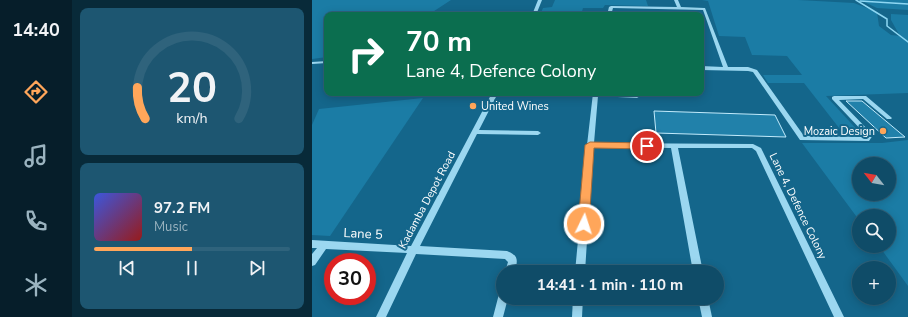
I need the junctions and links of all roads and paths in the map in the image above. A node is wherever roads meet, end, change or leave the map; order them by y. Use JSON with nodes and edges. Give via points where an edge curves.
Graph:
{"nodes":[{"id":1,"x":540,"y":0,"type":"edge"},
{"id":2,"x":676,"y":0,"type":"edge"},
{"id":3,"x":656,"y":8,"type":"junction"},
{"id":4,"x":679,"y":8,"type":"junction"},
{"id":5,"x":535,"y":12,"type":"edge"},
{"id":6,"x":610,"y":12,"type":"edge"},
{"id":7,"x":656,"y":12,"type":"edge"},
{"id":8,"x":324,"y":62,"type":"edge"},
{"id":9,"x":312,"y":63,"type":"edge"},
{"id":10,"x":704,"y":68,"type":"edge"},
{"id":11,"x":726,"y":68,"type":"junction"},
{"id":12,"x":493,"y":96,"type":"edge"},
{"id":13,"x":596,"y":96,"type":"edge"},
{"id":14,"x":889,"y":118,"type":"dead end"},
{"id":15,"x":475,"y":132,"type":"junction"},
{"id":16,"x":538,"y":133,"type":"dead end"},
{"id":17,"x":590,"y":145,"type":"junction"},
{"id":18,"x":674,"y":146,"type":"junction"},
{"id":19,"x":312,"y":244,"type":"edge"},
{"id":20,"x":324,"y":245,"type":"junction"},
{"id":21,"x":413,"y":250,"type":"junction"},
{"id":22,"x":312,"y":262,"type":"edge"},
{"id":23,"x":512,"y":265,"type":"edge"},
{"id":24,"x":581,"y":265,"type":"edge"},
{"id":25,"x":697,"y":265,"type":"edge"},
{"id":26,"x":501,"y":305,"type":"edge"},
{"id":27,"x":578,"y":305,"type":"edge"},
{"id":28,"x":704,"y":305,"type":"edge"},
{"id":29,"x":381,"y":317,"type":"edge"},
{"id":30,"x":498,"y":317,"type":"edge"},
{"id":31,"x":577,"y":317,"type":"edge"},
{"id":32,"x":707,"y":317,"type":"edge"},
{"id":33,"x":840,"y":317,"type":"edge"}],
"edges":[{"from":1,"to":5,"type":"street"},
{"from":2,"to":4,"type":"street"},
{"from":3,"to":4,"type":"street"},
{"from":3,"to":6,"type":"street","via":[[611,7]]},
{"from":3,"to":7,"type":"street"},
{"from":4,"to":11,"type":"street","via":[[704,9]]},
{"from":8,"to":9,"type":"street"},
{"from":10,"to":11,"type":"street"},
{"from":11,"to":14,"type":"street","via":[[755,71],[802,138],[867,139],[870,135],[834,98],[864,97]]},
{"from":12,"to":15,"type":"street","name":"Kadamba Depot Road"},
{"from":13,"to":17,"type":"street"},
{"from":15,"to":16,"type":"street"},
{"from":15,"to":21,"type":"street","name":"Kadamba Depot Road"},
{"from":17,"to":18,"type":"street","name":"Lane 4, Defence Colony"},
{"from":17,"to":24,"type":"street"},
{"from":18,"to":25,"type":"street"},
{"from":18,"to":33,"type":"street","name":"Lane 4, Defence Colony","via":[[753,146],[760,150]]},
{"from":19,"to":20,"type":"street","name":"Lane 5"},
{"from":20,"to":21,"type":"street","name":"Lane 5"},
{"from":20,"to":22,"type":"street"},
{"from":21,"to":23,"type":"street","name":"Lane 5","via":[[507,255],[513,260]]},
{"from":21,"to":29,"type":"street","name":"Kadamba Depot Road"},
{"from":26,"to":30,"type":"street"},
{"from":27,"to":31,"type":"street"},
{"from":28,"to":32,"type":"street"}]}
